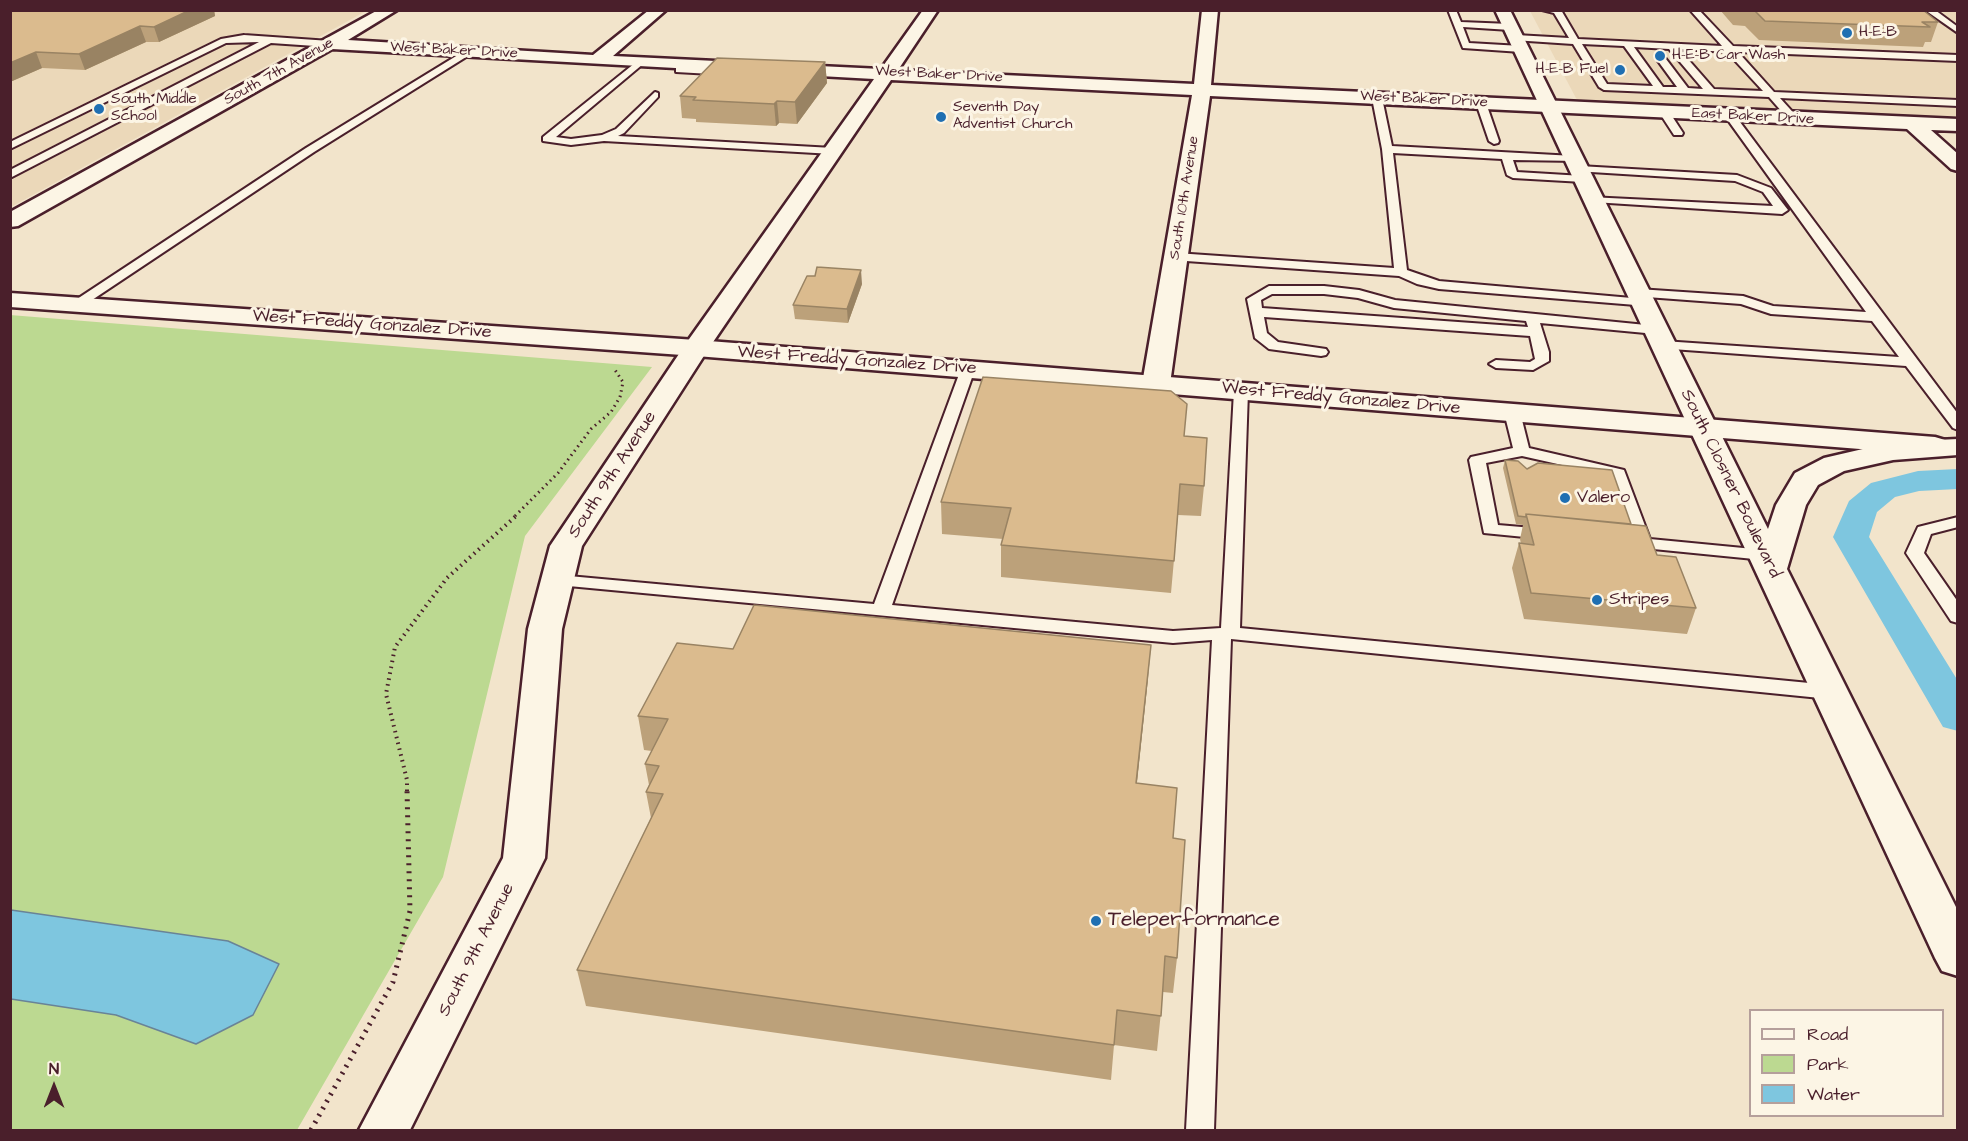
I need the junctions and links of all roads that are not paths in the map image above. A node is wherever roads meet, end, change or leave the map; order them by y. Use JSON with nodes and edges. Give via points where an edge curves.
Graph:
{"nodes":[{"id":1,"x":390,"y":10,"type":"edge"},
{"id":2,"x":659,"y":10,"type":"edge"},
{"id":3,"x":931,"y":10,"type":"edge"},
{"id":4,"x":1210,"y":10,"type":"edge"},
{"id":5,"x":1546,"y":10,"type":"edge"},
{"id":6,"x":1694,"y":10,"type":"edge"},
{"id":7,"x":1929,"y":10,"type":"edge"},
{"id":8,"x":1557,"y":11,"type":"edge"},
{"id":9,"x":1454,"y":17,"type":"edge"},
{"id":10,"x":1511,"y":28,"type":"edge"},
{"id":11,"x":1958,"y":31,"type":"edge"},
{"id":12,"x":271,"y":39,"type":"junction"},
{"id":13,"x":1577,"y":41,"type":"junction"},
{"id":14,"x":330,"y":44,"type":"junction"},
{"id":15,"x":1627,"y":44,"type":"junction"},
{"id":16,"x":1672,"y":46,"type":"junction"},
{"id":17,"x":1730,"y":49,"type":"junction"},
{"id":18,"x":469,"y":52,"type":"junction"},
{"id":19,"x":1958,"y":58,"type":"edge"},
{"id":20,"x":597,"y":60,"type":"junction"},
{"id":21,"x":1663,"y":61,"type":"dead end"},
{"id":22,"x":640,"y":62,"type":"junction"},
{"id":23,"x":1591,"y":64,"type":"junction"},
{"id":24,"x":1644,"y":67,"type":"junction"},
{"id":25,"x":888,"y":72,"type":"junction"},
{"id":26,"x":1660,"y":89,"type":"junction"},
{"id":27,"x":1202,"y":90,"type":"junction"},
{"id":28,"x":1685,"y":91,"type":"junction"},
{"id":29,"x":1711,"y":92,"type":"junction"},
{"id":30,"x":655,"y":95,"type":"dead end"},
{"id":31,"x":1771,"y":95,"type":"junction"},
{"id":32,"x":1377,"y":98,"type":"junction"},
{"id":33,"x":1481,"y":103,"type":"junction"},
{"id":34,"x":1958,"y":104,"type":"edge"},
{"id":35,"x":1548,"y":106,"type":"junction"},
{"id":36,"x":1664,"y":112,"type":"junction"},
{"id":37,"x":1730,"y":116,"type":"junction"},
{"id":38,"x":1794,"y":119,"type":"junction"},
{"id":39,"x":1912,"y":123,"type":"junction"},
{"id":40,"x":1958,"y":125,"type":"edge"},
{"id":41,"x":1678,"y":133,"type":"dead end"},
{"id":42,"x":604,"y":138,"type":"junction"},
{"id":43,"x":1494,"y":141,"type":"dead end"},
{"id":44,"x":10,"y":146,"type":"edge"},
{"id":45,"x":1387,"y":149,"type":"junction"},
{"id":46,"x":833,"y":151,"type":"junction"},
{"id":47,"x":1506,"y":156,"type":"junction"},
{"id":48,"x":1958,"y":165,"type":"edge"},
{"id":49,"x":1579,"y":169,"type":"junction"},
{"id":50,"x":10,"y":175,"type":"edge"},
{"id":51,"x":1643,"y":187,"type":"junction"},
{"id":52,"x":1593,"y":199,"type":"junction"},
{"id":53,"x":16,"y":216,"type":"edge"},
{"id":54,"x":1176,"y":257,"type":"junction"},
{"id":55,"x":1401,"y":272,"type":"junction"},
{"id":56,"x":1641,"y":298,"type":"junction"},
{"id":57,"x":10,"y":300,"type":"edge"},
{"id":58,"x":75,"y":305,"type":"junction"},
{"id":59,"x":1256,"y":312,"type":"junction"},
{"id":60,"x":1876,"y":317,"type":"junction"},
{"id":61,"x":1534,"y":326,"type":"junction"},
{"id":62,"x":1660,"y":338,"type":"junction"},
{"id":63,"x":696,"y":348,"type":"junction"},
{"id":64,"x":1321,"y":352,"type":"dead end"},
{"id":65,"x":1910,"y":362,"type":"junction"},
{"id":66,"x":1496,"y":364,"type":"dead end"},
{"id":67,"x":968,"y":369,"type":"junction"},
{"id":68,"x":1156,"y":384,"type":"junction"},
{"id":69,"x":1241,"y":391,"type":"junction"},
{"id":70,"x":1512,"y":412,"type":"junction"},
{"id":71,"x":1703,"y":427,"type":"junction"},
{"id":72,"x":1956,"y":440,"type":"edge"},
{"id":73,"x":1522,"y":451,"type":"junction"},
{"id":74,"x":1527,"y":470,"type":"edge"},
{"id":75,"x":1571,"y":474,"type":"edge"},
{"id":76,"x":1958,"y":522,"type":"edge"},
{"id":77,"x":1563,"y":536,"type":"edge"},
{"id":78,"x":1614,"y":541,"type":"edge"},
{"id":79,"x":1643,"y":544,"type":"junction"},
{"id":80,"x":1767,"y":561,"type":"junction"},
{"id":81,"x":558,"y":580,"type":"junction"},
{"id":82,"x":881,"y":610,"type":"junction"},
{"id":83,"x":1958,"y":617,"type":"edge"},
{"id":84,"x":1226,"y":634,"type":"junction"},
{"id":85,"x":1830,"y":692,"type":"junction"},
{"id":86,"x":1958,"y":958,"type":"edge"},
{"id":87,"x":384,"y":1131,"type":"edge"},
{"id":88,"x":1200,"y":1131,"type":"edge"}],
"edges":[{"from":1,"to":14,"type":"street","name":"South 7th Avenue"},
{"from":2,"to":20,"type":"street"},
{"from":3,"to":25,"type":"street","name":"South 9th Avenue"},
{"from":4,"to":27,"type":"street","name":"South 10th Avenue"},
{"from":5,"to":8,"type":"lane"},
{"from":6,"to":17,"type":"lane"},
{"from":7,"to":11,"type":"lane"},
{"from":8,"to":13,"type":"lane"},
{"from":9,"to":10,"type":"lane"},
{"from":9,"to":10,"type":"lane","via":[[1466,46]]},
{"from":10,"to":13,"type":"lane"},
{"from":10,"to":35,"type":"street","name":"South Closner Boulevard"},
{"from":12,"to":14,"type":"lane"},
{"from":12,"to":44,"type":"lane","via":[[238,38],[212,46]]},
{"from":12,"to":50,"type":"lane"},
{"from":13,"to":15,"type":"lane"},
{"from":13,"to":23,"type":"lane"},
{"from":14,"to":18,"type":"street","name":"West Baker Drive"},
{"from":14,"to":53,"type":"street","name":"South 7th Avenue"},
{"from":15,"to":16,"type":"lane"},
{"from":15,"to":24,"type":"lane"},
{"from":16,"to":17,"type":"lane"},
{"from":16,"to":29,"type":"lane"},
{"from":17,"to":19,"type":"lane"},
{"from":17,"to":31,"type":"lane"},
{"from":18,"to":20,"type":"street","name":"West Baker Drive"},
{"from":18,"to":58,"type":"lane","via":[[310,150]]},
{"from":20,"to":22,"type":"street","name":"West Baker Drive"},
{"from":21,"to":28,"type":"lane"},
{"from":22,"to":25,"type":"street","name":"West Baker Drive"},
{"from":22,"to":42,"type":"lane","via":[[547,139],[571,142]]},
{"from":23,"to":23,"type":"lane","via":[[1606,65]]},
{"from":23,"to":26,"type":"lane","via":[[1604,87]]},
{"from":24,"to":24,"type":"lane","via":[[1629,66]]},
{"from":24,"to":26,"type":"lane"},
{"from":25,"to":27,"type":"street","name":"West Baker Drive"},
{"from":25,"to":46,"type":"street","name":"South 9th Avenue"},
{"from":26,"to":28,"type":"lane"},
{"from":27,"to":32,"type":"street","name":"West Baker Drive"},
{"from":27,"to":54,"type":"street","name":"South 10th Avenue"},
{"from":28,"to":29,"type":"lane"},
{"from":29,"to":31,"type":"lane"},
{"from":30,"to":42,"type":"lane","via":[[620,131]]},
{"from":31,"to":34,"type":"lane"},
{"from":31,"to":38,"type":"lane"},
{"from":32,"to":33,"type":"street","name":"West Baker Drive"},
{"from":32,"to":45,"type":"lane"},
{"from":33,"to":35,"type":"street","name":"West Baker Drive"},
{"from":33,"to":43,"type":"lane"},
{"from":35,"to":36,"type":"street","name":"East Baker Drive"},
{"from":35,"to":49,"type":"street","name":"South Closner Boulevard"},
{"from":36,"to":37,"type":"street","name":"East Baker Drive"},
{"from":36,"to":41,"type":"lane"},
{"from":37,"to":38,"type":"street","name":"East Baker Drive"},
{"from":37,"to":60,"type":"lane"},
{"from":38,"to":39,"type":"street","name":"East Baker Drive"},
{"from":39,"to":40,"type":"street","name":"East Baker Drive"},
{"from":39,"to":48,"type":"street"},
{"from":42,"to":46,"type":"lane"},
{"from":45,"to":47,"type":"lane"},
{"from":45,"to":55,"type":"lane"},
{"from":46,"to":63,"type":"street","name":"South 9th Avenue"},
{"from":47,"to":49,"type":"lane"},
{"from":47,"to":49,"type":"lane","via":[[1513,175]]},
{"from":49,"to":51,"type":"lane"},
{"from":49,"to":52,"type":"street","name":"South Closner Boulevard"},
{"from":51,"to":51,"type":"lane","via":[[1782,210],[1767,190],[1737,178]]},
{"from":51,"to":52,"type":"lane"},
{"from":52,"to":56,"type":"street","name":"South Closner Boulevard"},
{"from":54,"to":55,"type":"lane"},
{"from":54,"to":68,"type":"street","name":"South 10th Avenue"},
{"from":55,"to":56,"type":"lane","via":[[1439,285]]},
{"from":56,"to":60,"type":"lane","via":[[1743,300],[1771,310]]},
{"from":56,"to":62,"type":"street","name":"South Closner Boulevard"},
{"from":57,"to":58,"type":"street","name":"West Freddy Gonzalez Drive"},
{"from":58,"to":63,"type":"street","name":"West Freddy Gonzalez Drive"},
{"from":59,"to":61,"type":"lane"},
{"from":59,"to":61,"type":"lane","via":[[1254,299],[1269,290],[1308,289],[1359,294],[1394,304]]},
{"from":59,"to":64,"type":"lane","via":[[1260,335],[1274,346]]},
{"from":60,"to":65,"type":"lane"},
{"from":61,"to":62,"type":"lane"},
{"from":61,"to":66,"type":"lane","via":[[1542,361],[1533,366]]},
{"from":62,"to":65,"type":"lane"},
{"from":62,"to":71,"type":"street","name":"South Closner Boulevard"},
{"from":63,"to":67,"type":"street","name":"West Freddy Gonzalez Drive"},
{"from":63,"to":81,"type":"street","name":"South 9th Avenue","via":[[566,546]]},
{"from":65,"to":72,"type":"lane"},
{"from":67,"to":68,"type":"street","name":"West Freddy Gonzalez Drive"},
{"from":67,"to":82,"type":"lane"},
{"from":68,"to":69,"type":"street","name":"West Freddy Gonzalez Drive"},
{"from":69,"to":70,"type":"street","name":"West Freddy Gonzalez Drive"},
{"from":69,"to":84,"type":"lane"},
{"from":70,"to":71,"type":"street","name":"West Freddy Gonzalez Drive"},
{"from":70,"to":73,"type":"lane"},
{"from":71,"to":72,"type":"street","name":"West Freddy Gonzalez Drive"},
{"from":71,"to":80,"type":"street","name":"South Closner Boulevard"},
{"from":72,"to":80,"type":"street","via":[[1834,464],[1806,479]]},
{"from":73,"to":74,"type":"lane"},
{"from":73,"to":75,"type":"lane"},
{"from":73,"to":77,"type":"lane","via":[[1477,460],[1490,529],[1541,528]]},
{"from":73,"to":79,"type":"lane","via":[[1618,473]]},
{"from":76,"to":83,"type":"lane","via":[[1924,531],[1915,553]]},
{"from":78,"to":79,"type":"lane"},
{"from":79,"to":80,"type":"lane"},
{"from":80,"to":85,"type":"street","name":"South Closner Boulevard"},
{"from":81,"to":82,"type":"lane"},
{"from":81,"to":87,"type":"street","name":"South 9th Avenue","via":[[546,630],[524,858]]},
{"from":82,"to":84,"type":"lane","via":[[1173,637]]},
{"from":84,"to":85,"type":"lane"},
{"from":84,"to":88,"type":"lane"},
{"from":85,"to":86,"type":"street","name":"South Closner Boulevard"}]}
